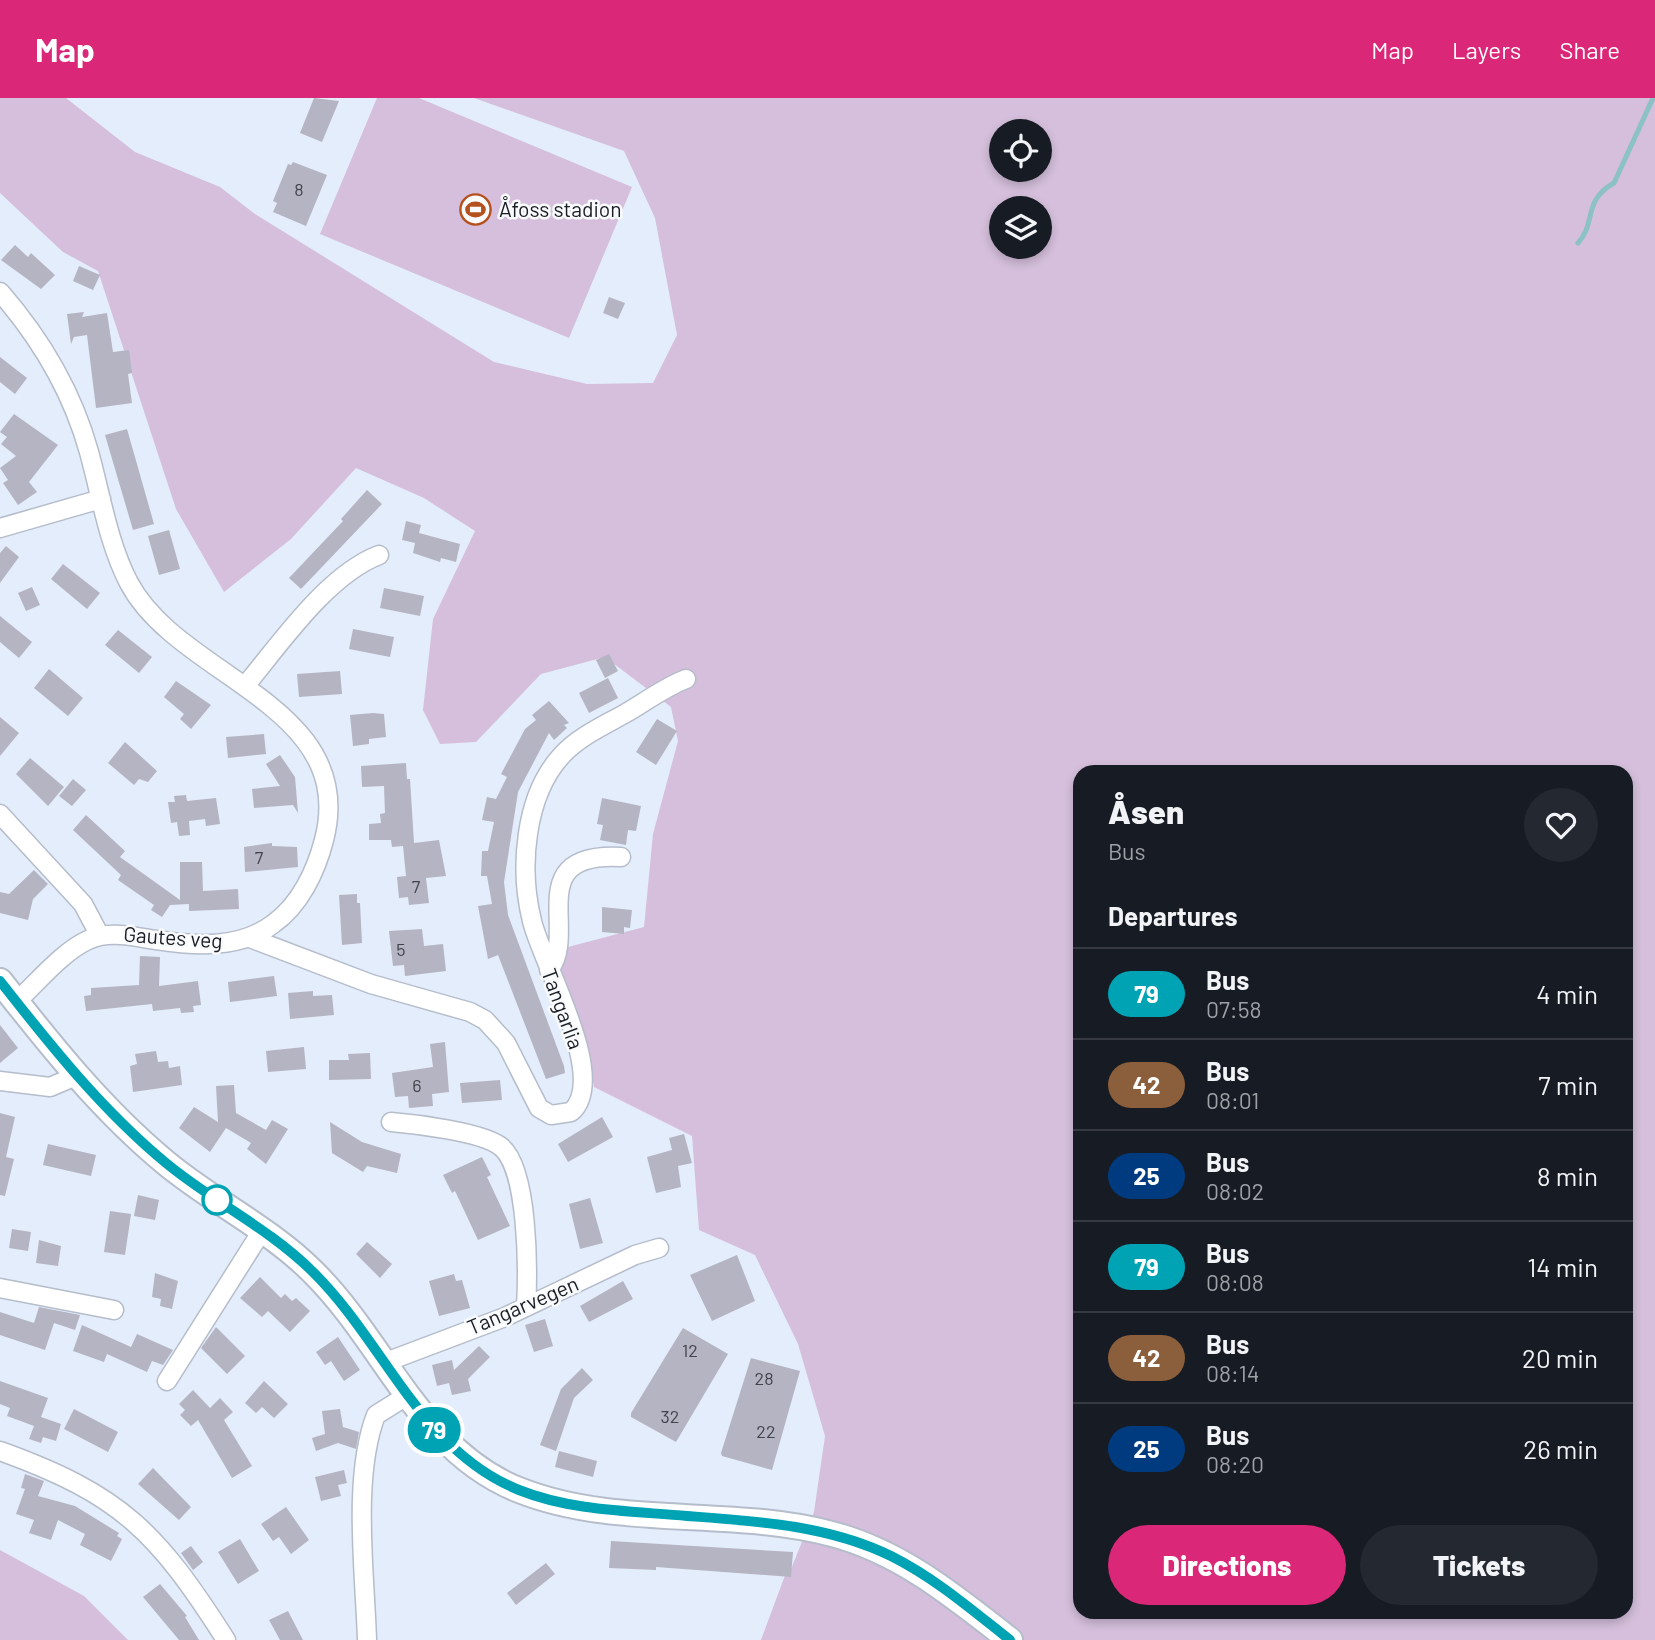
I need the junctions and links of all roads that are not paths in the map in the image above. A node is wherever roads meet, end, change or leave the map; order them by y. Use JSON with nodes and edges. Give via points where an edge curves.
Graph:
{"nodes":[{"id":1,"x":0,"y":292,"type":"edge"},
{"id":2,"x":101,"y":499,"type":"junction"},
{"id":3,"x":0,"y":528,"type":"edge"},
{"id":4,"x":379,"y":555,"type":"dead end"},
{"id":5,"x":686,"y":679,"type":"dead end"},
{"id":6,"x":245,"y":686,"type":"junction"},
{"id":7,"x":0,"y":814,"type":"edge"},
{"id":8,"x":621,"y":856,"type":"dead end"},
{"id":9,"x":100,"y":936,"type":"junction"},
{"id":10,"x":250,"y":938,"type":"junction"},
{"id":11,"x":549,"y":970,"type":"junction"},
{"id":12,"x":0,"y":981,"type":"edge"},
{"id":13,"x":16,"y":1002,"type":"junction"},
{"id":14,"x":76,"y":1076,"type":"junction"},
{"id":15,"x":0,"y":1081,"type":"edge"},
{"id":16,"x":391,"y":1122,"type":"dead end"},
{"id":17,"x":263,"y":1229,"type":"junction"},
{"id":18,"x":659,"y":1248,"type":"dead end"},
{"id":19,"x":0,"y":1288,"type":"edge"},
{"id":20,"x":526,"y":1307,"type":"junction"},
{"id":21,"x":114,"y":1310,"type":"dead end"},
{"id":22,"x":386,"y":1362,"type":"junction"},
{"id":23,"x":167,"y":1381,"type":"dead end"},
{"id":24,"x":408,"y":1395,"type":"junction"},
{"id":25,"x":0,"y":1451,"type":"edge"},
{"id":26,"x":226,"y":1640,"type":"edge"},
{"id":27,"x":367,"y":1640,"type":"edge"},
{"id":28,"x":1010,"y":1640,"type":"edge"}],
"edges":[{"from":1,"to":2,"type":"street","name":"Gautes veg","via":[[37,338],[63,383],[78,416]]},
{"from":2,"to":3,"type":"street"},
{"from":2,"to":6,"type":"street","name":"Gautes veg","via":[[120,563],[137,598],[172,636]]},
{"from":4,"to":6,"type":"street","via":[[361,562],[331,587]]},
{"from":5,"to":11,"type":"street","name":"Tangarlia","via":[[580,739],[564,753],[542,786],[528,839],[526,892]]},
{"from":6,"to":10,"type":"street","name":"Gautes veg","via":[[276,710],[309,746],[322,771],[329,800],[327,831],[313,874],[274,924]]},
{"from":7,"to":9,"type":"street","via":[[83,904]]},
{"from":8,"to":11,"type":"street","via":[[580,861],[563,882],[556,908],[559,953]]},
{"from":9,"to":10,"type":"street","name":"Gautes veg","via":[[200,944]]},
{"from":9,"to":13,"type":"street","name":"Gautes veg","via":[[78,946]]},
{"from":10,"to":11,"type":"street","name":"Tangarlia","via":[[359,980],[485,1020],[506,1043],[539,1108],[562,1115],[577,1107],[580,1099],[580,1061],[574,1031]]},
{"from":12,"to":13,"type":"main road"},
{"from":13,"to":14,"type":"main road"},
{"from":14,"to":15,"type":"street","via":[[50,1087]]},
{"from":14,"to":17,"type":"main road","via":[[165,1162]]},
{"from":16,"to":20,"type":"street","via":[[494,1142],[505,1151],[524,1208]]},
{"from":17,"to":22,"type":"main road","via":[[331,1291]]},
{"from":17,"to":23,"type":"street"},
{"from":18,"to":20,"type":"street","name":"Tangarvegen"},
{"from":19,"to":21,"type":"street"},
{"from":20,"to":22,"type":"street","name":"Tangarvegen"},
{"from":22,"to":24,"type":"main road"},
{"from":24,"to":27,"type":"street","via":[[376,1415],[367,1453],[361,1515]]},
{"from":24,"to":28,"type":"main road","via":[[456,1453],[474,1468],[522,1491],[612,1510],[804,1528],[855,1541],[914,1569]]},
{"from":25,"to":26,"type":"street","via":[[69,1478],[128,1515],[162,1548]]}]}
